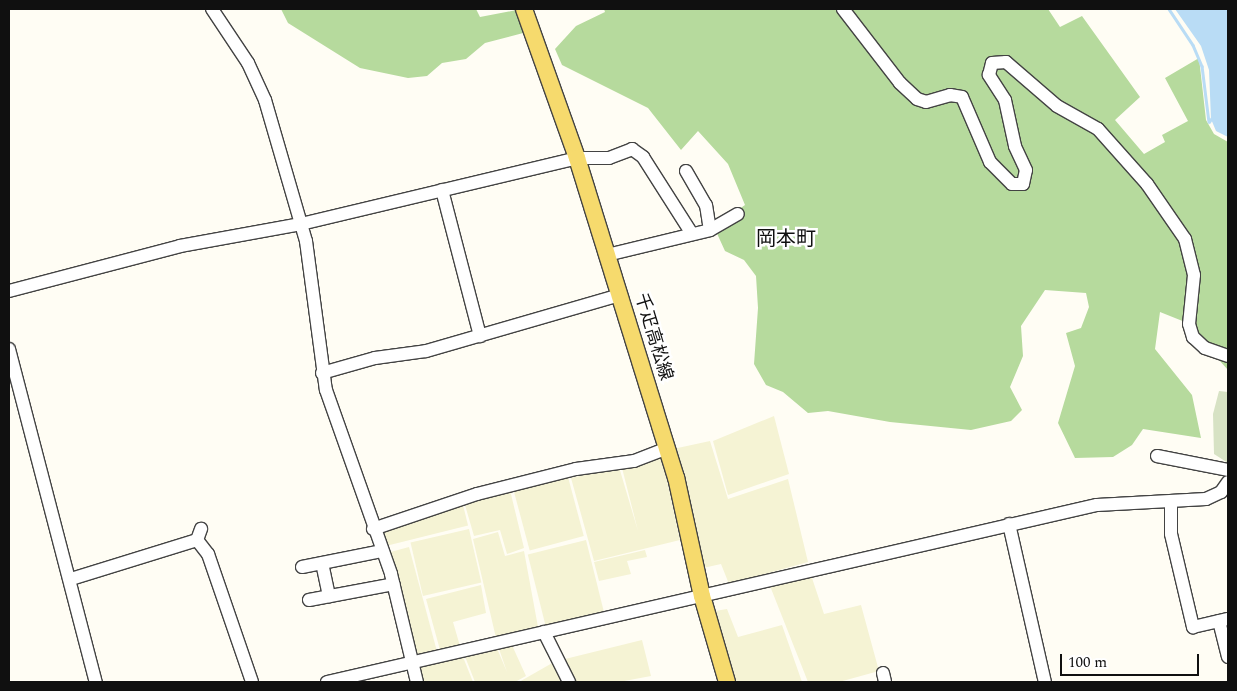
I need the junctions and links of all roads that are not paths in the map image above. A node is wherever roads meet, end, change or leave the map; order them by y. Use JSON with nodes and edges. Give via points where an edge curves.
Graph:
{"nodes":[{"id":1,"x":212,"y":9,"type":"edge"},
{"id":2,"x":524,"y":9,"type":"edge"},
{"id":3,"x":843,"y":9,"type":"edge"},
{"id":4,"x":577,"y":158,"type":"junction"},
{"id":5,"x":686,"y":171,"type":"dead end"},
{"id":6,"x":442,"y":190,"type":"junction"},
{"id":7,"x":738,"y":214,"type":"dead end"},
{"id":8,"x":301,"y":224,"type":"junction"},
{"id":9,"x":710,"y":230,"type":"junction"},
{"id":10,"x":692,"y":234,"type":"junction"},
{"id":11,"x":608,"y":256,"type":"junction"},
{"id":12,"x":9,"y":291,"type":"edge"},
{"id":13,"x":620,"y":295,"type":"junction"},
{"id":14,"x":480,"y":336,"type":"junction"},
{"id":15,"x":9,"y":348,"type":"edge"},
{"id":16,"x":1228,"y":356,"type":"edge"},
{"id":17,"x":322,"y":372,"type":"junction"},
{"id":18,"x":665,"y":449,"type":"junction"},
{"id":19,"x":1157,"y":456,"type":"dead end"},
{"id":20,"x":1228,"y":470,"type":"edge"},
{"id":21,"x":1228,"y":482,"type":"edge"},
{"id":22,"x":1171,"y":503,"type":"junction"},
{"id":23,"x":1009,"y":524,"type":"junction"},
{"id":24,"x":373,"y":529,"type":"junction"},
{"id":25,"x":382,"y":551,"type":"junction"},
{"id":26,"x":322,"y":563,"type":"junction"},
{"id":27,"x":302,"y":567,"type":"dead end"},
{"id":28,"x":71,"y":579,"type":"junction"},
{"id":29,"x":394,"y":584,"type":"junction"},
{"id":30,"x":329,"y":596,"type":"junction"},
{"id":31,"x":702,"y":596,"type":"junction"},
{"id":32,"x":309,"y":600,"type":"dead end"},
{"id":33,"x":1224,"y":620,"type":"edge"},
{"id":34,"x":544,"y":632,"type":"junction"},
{"id":35,"x":1227,"y":649,"type":"edge"},
{"id":36,"x":412,"y":662,"type":"junction"},
{"id":37,"x":96,"y":682,"type":"edge"},
{"id":38,"x":252,"y":682,"type":"edge"},
{"id":39,"x":327,"y":682,"type":"edge"},
{"id":40,"x":417,"y":682,"type":"edge"},
{"id":41,"x":569,"y":682,"type":"edge"},
{"id":42,"x":728,"y":682,"type":"edge"},
{"id":43,"x":1045,"y":682,"type":"edge"}],
"edges":[{"from":1,"to":8,"type":"street","via":[[259,85]]},
{"from":2,"to":4,"type":"main road","name":"千疋高松線"},
{"from":3,"to":16,"type":"street","via":[[900,83],[917,99],[926,102],[950,95],[962,97],[990,162],[1012,184],[1022,184],[1026,170],[1015,146],[1005,100],[989,75],[992,62],[1006,62],[1057,106],[1098,129],[1147,184],[1185,239],[1194,275],[1189,324],[1193,337],[1205,348]]},
{"from":4,"to":6,"type":"street"},
{"from":4,"to":10,"type":"street","via":[[609,158],[632,149],[643,157]]},
{"from":4,"to":11,"type":"main road","name":"千疋高松線"},
{"from":5,"to":9,"type":"street","via":[[706,205]]},
{"from":6,"to":8,"type":"street"},
{"from":6,"to":14,"type":"street"},
{"from":7,"to":9,"type":"street"},
{"from":8,"to":12,"type":"street","via":[[180,246]]},
{"from":8,"to":17,"type":"street","via":[[312,270],[312,303]]},
{"from":9,"to":10,"type":"street"},
{"from":10,"to":11,"type":"street"},
{"from":11,"to":13,"type":"main road","name":"千疋高松線"},
{"from":13,"to":14,"type":"street"},
{"from":13,"to":18,"type":"main road","name":"千疋高松線"},
{"from":14,"to":17,"type":"street","via":[[426,351],[375,358]]},
{"from":15,"to":28,"type":"street"},
{"from":17,"to":24,"type":"street"},
{"from":18,"to":24,"type":"street","via":[[634,461],[576,469],[477,494]]},
{"from":18,"to":31,"type":"main road","name":"千疋高松線","via":[[678,485]]},
{"from":19,"to":20,"type":"street"},
{"from":21,"to":22,"type":"street","via":[[1214,496]]},
{"from":22,"to":23,"type":"street","via":[[1097,505]]},
{"from":22,"to":33,"type":"street","via":[[1171,534],[1193,627]]},
{"from":23,"to":31,"type":"street"},
{"from":23,"to":43,"type":"street"},
{"from":24,"to":25,"type":"street"},
{"from":25,"to":26,"type":"street"},
{"from":25,"to":29,"type":"street"},
{"from":26,"to":27,"type":"street"},
{"from":26,"to":30,"type":"street"},
{"from":28,"to":37,"type":"street"},
{"from":28,"to":38,"type":"street","via":[[199,534]]},
{"from":29,"to":30,"type":"street"},
{"from":29,"to":36,"type":"street"},
{"from":30,"to":32,"type":"street"},
{"from":31,"to":34,"type":"street"},
{"from":31,"to":42,"type":"main road","name":"千疋高松線"},
{"from":33,"to":35,"type":"street"},
{"from":34,"to":36,"type":"street"},
{"from":34,"to":41,"type":"street"},
{"from":36,"to":39,"type":"street"},
{"from":36,"to":40,"type":"street"}]}
